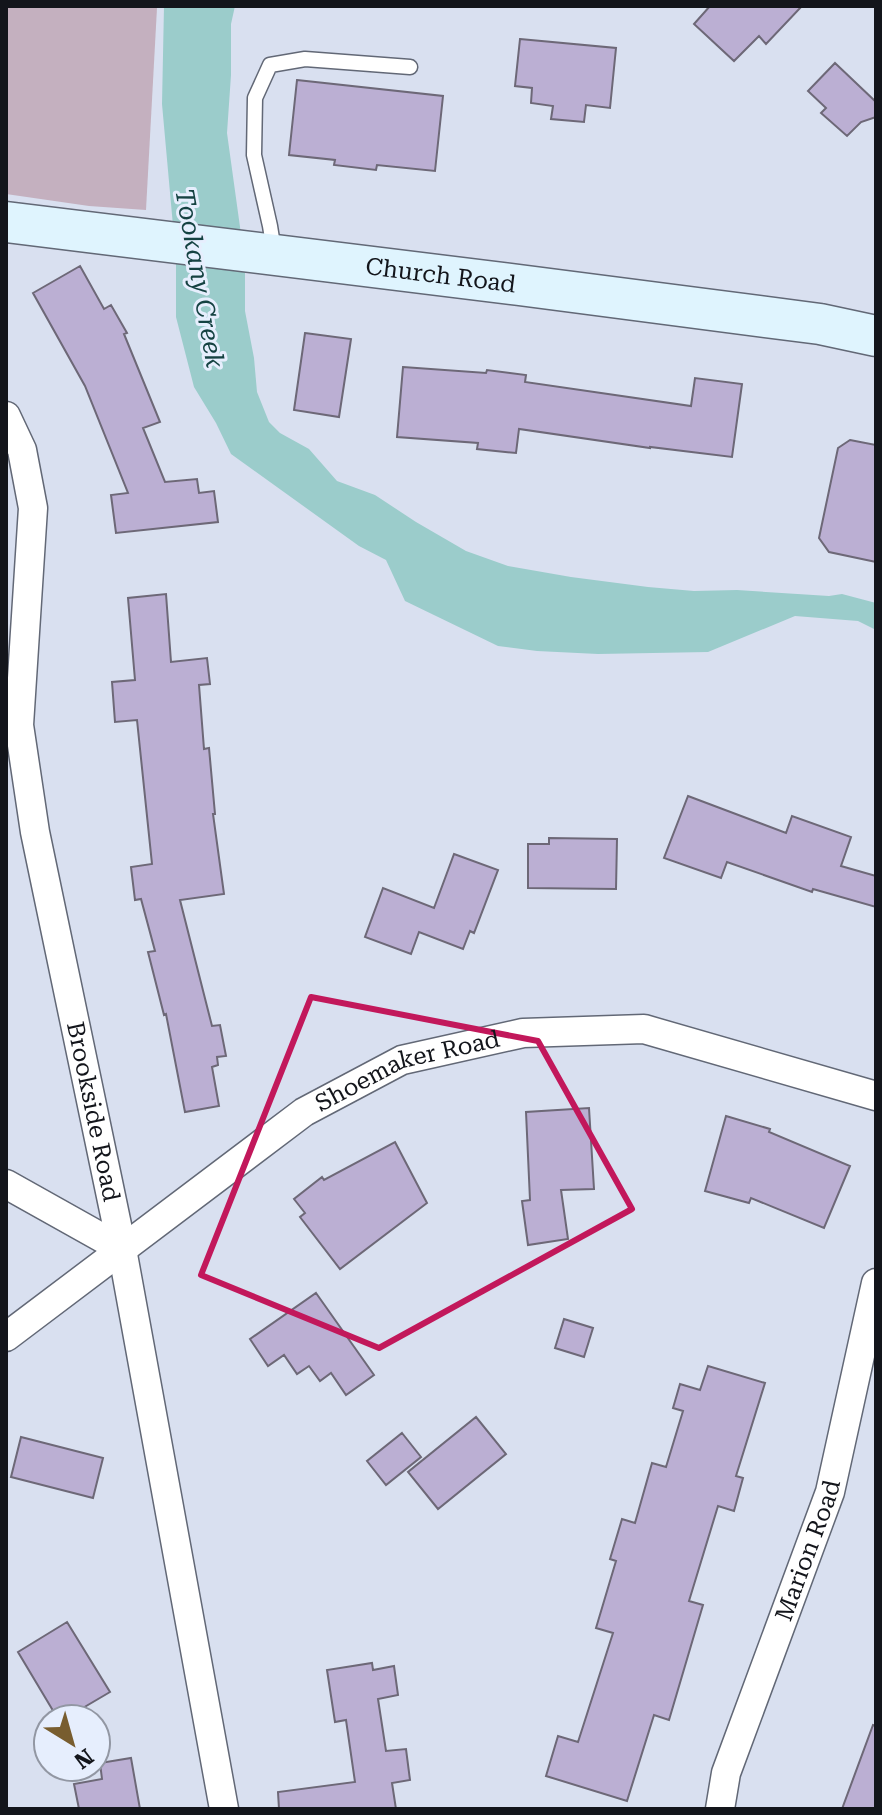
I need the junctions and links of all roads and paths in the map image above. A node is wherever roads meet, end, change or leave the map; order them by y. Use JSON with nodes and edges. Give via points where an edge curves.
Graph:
{"nodes":[{"id":1,"x":410,"y":67,"type":"dead end"},
{"id":2,"x":6,"y":222,"type":"edge"},
{"id":3,"x":260,"y":253,"type":"junction"},
{"id":4,"x":876,"y":336,"type":"edge"},
{"id":5,"x":6,"y":416,"type":"edge"},
{"id":6,"x":876,"y":1096,"type":"edge"},
{"id":7,"x":6,"y":1184,"type":"edge"},
{"id":8,"x":122,"y":1249,"type":"junction"},
{"id":9,"x":876,"y":1283,"type":"edge"},
{"id":10,"x":6,"y":1337,"type":"edge"},
{"id":11,"x":224,"y":1809,"type":"edge"},
{"id":12,"x":720,"y":1809,"type":"edge"}],
"edges":[{"from":1,"to":3,"type":"lane","via":[[305,59],[270,65],[255,98],[254,155],[270,226]]},
{"from":2,"to":3,"type":"street","name":"Church Road"},
{"from":3,"to":4,"type":"street","name":"Church Road","via":[[820,324]]},
{"from":5,"to":8,"type":"street","name":"Brookside Road","via":[[22,450],[33,508],[19,725],[35,832]]},
{"from":6,"to":8,"type":"street","name":"Shoemaker Road","via":[[644,1029],[523,1033],[402,1060],[304,1112]]},
{"from":7,"to":8,"type":"street"},
{"from":8,"to":10,"type":"street","name":"Shoemaker Road"},
{"from":8,"to":11,"type":"street","name":"Brookside Road"},
{"from":9,"to":12,"type":"street","name":"Marion Road","via":[[830,1492],[726,1773]]}]}
